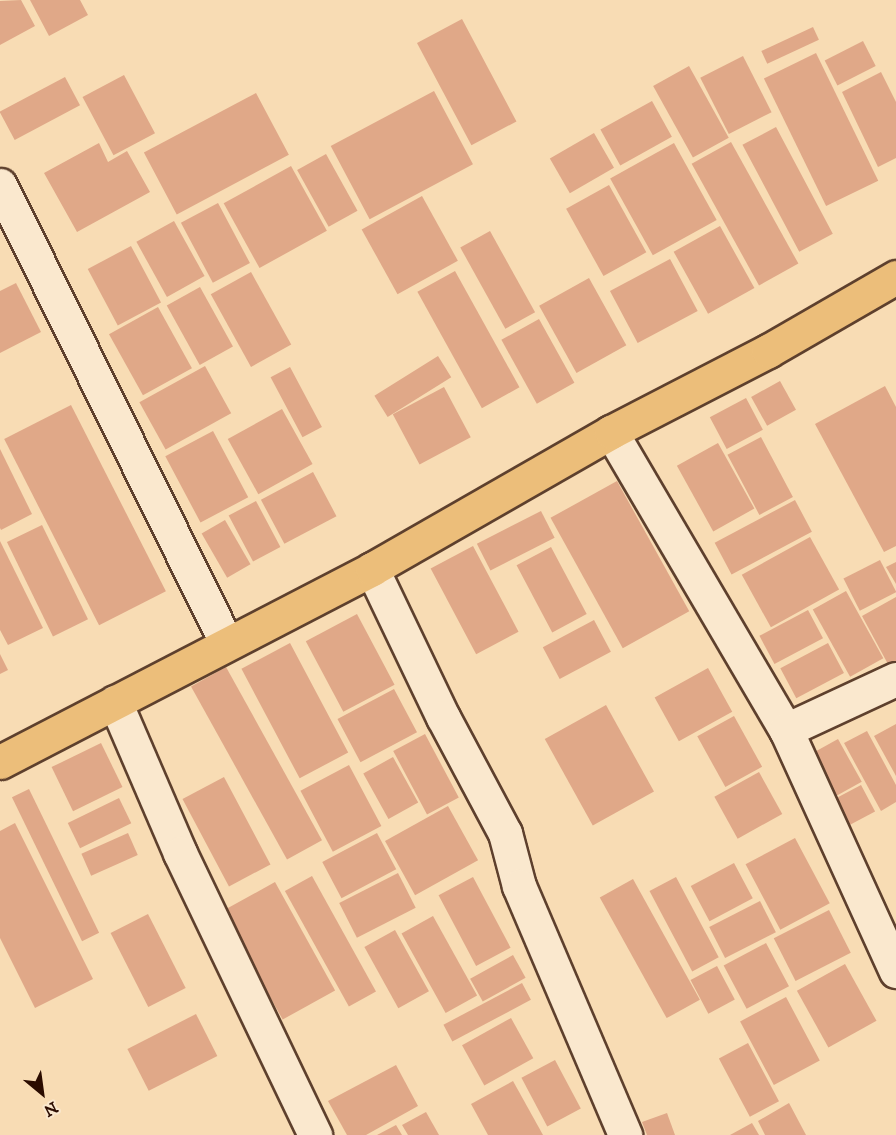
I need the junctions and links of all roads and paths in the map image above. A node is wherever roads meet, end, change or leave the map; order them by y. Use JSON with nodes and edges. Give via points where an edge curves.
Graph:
{"nodes":[{"id":1,"x":0,"y":185,"type":"edge"},
{"id":2,"x":896,"y":277,"type":"edge"},
{"id":3,"x":611,"y":432,"type":"junction"},
{"id":4,"x":372,"y":569,"type":"junction"},
{"id":5,"x":227,"y":644,"type":"junction"},
{"id":6,"x":896,"y":679,"type":"edge"},
{"id":7,"x":115,"y":702,"type":"junction"},
{"id":8,"x":786,"y":729,"type":"junction"},
{"id":9,"x":0,"y":762,"type":"edge"},
{"id":10,"x":896,"y":971,"type":"edge"},
{"id":11,"x":315,"y":1135,"type":"edge"},
{"id":12,"x":625,"y":1135,"type":"edge"}],
"edges":[{"from":1,"to":5,"type":"street"},
{"from":2,"to":3,"type":"main road","via":[[768,351]]},
{"from":3,"to":4,"type":"main road"},
{"from":3,"to":8,"type":"street"},
{"from":4,"to":5,"type":"main road"},
{"from":4,"to":12,"type":"street","via":[[443,717],[505,833],[519,886]]},
{"from":5,"to":7,"type":"main road"},
{"from":6,"to":8,"type":"street"},
{"from":7,"to":9,"type":"main road"},
{"from":7,"to":11,"type":"street","via":[[180,853]]},
{"from":8,"to":10,"type":"street"}]}
